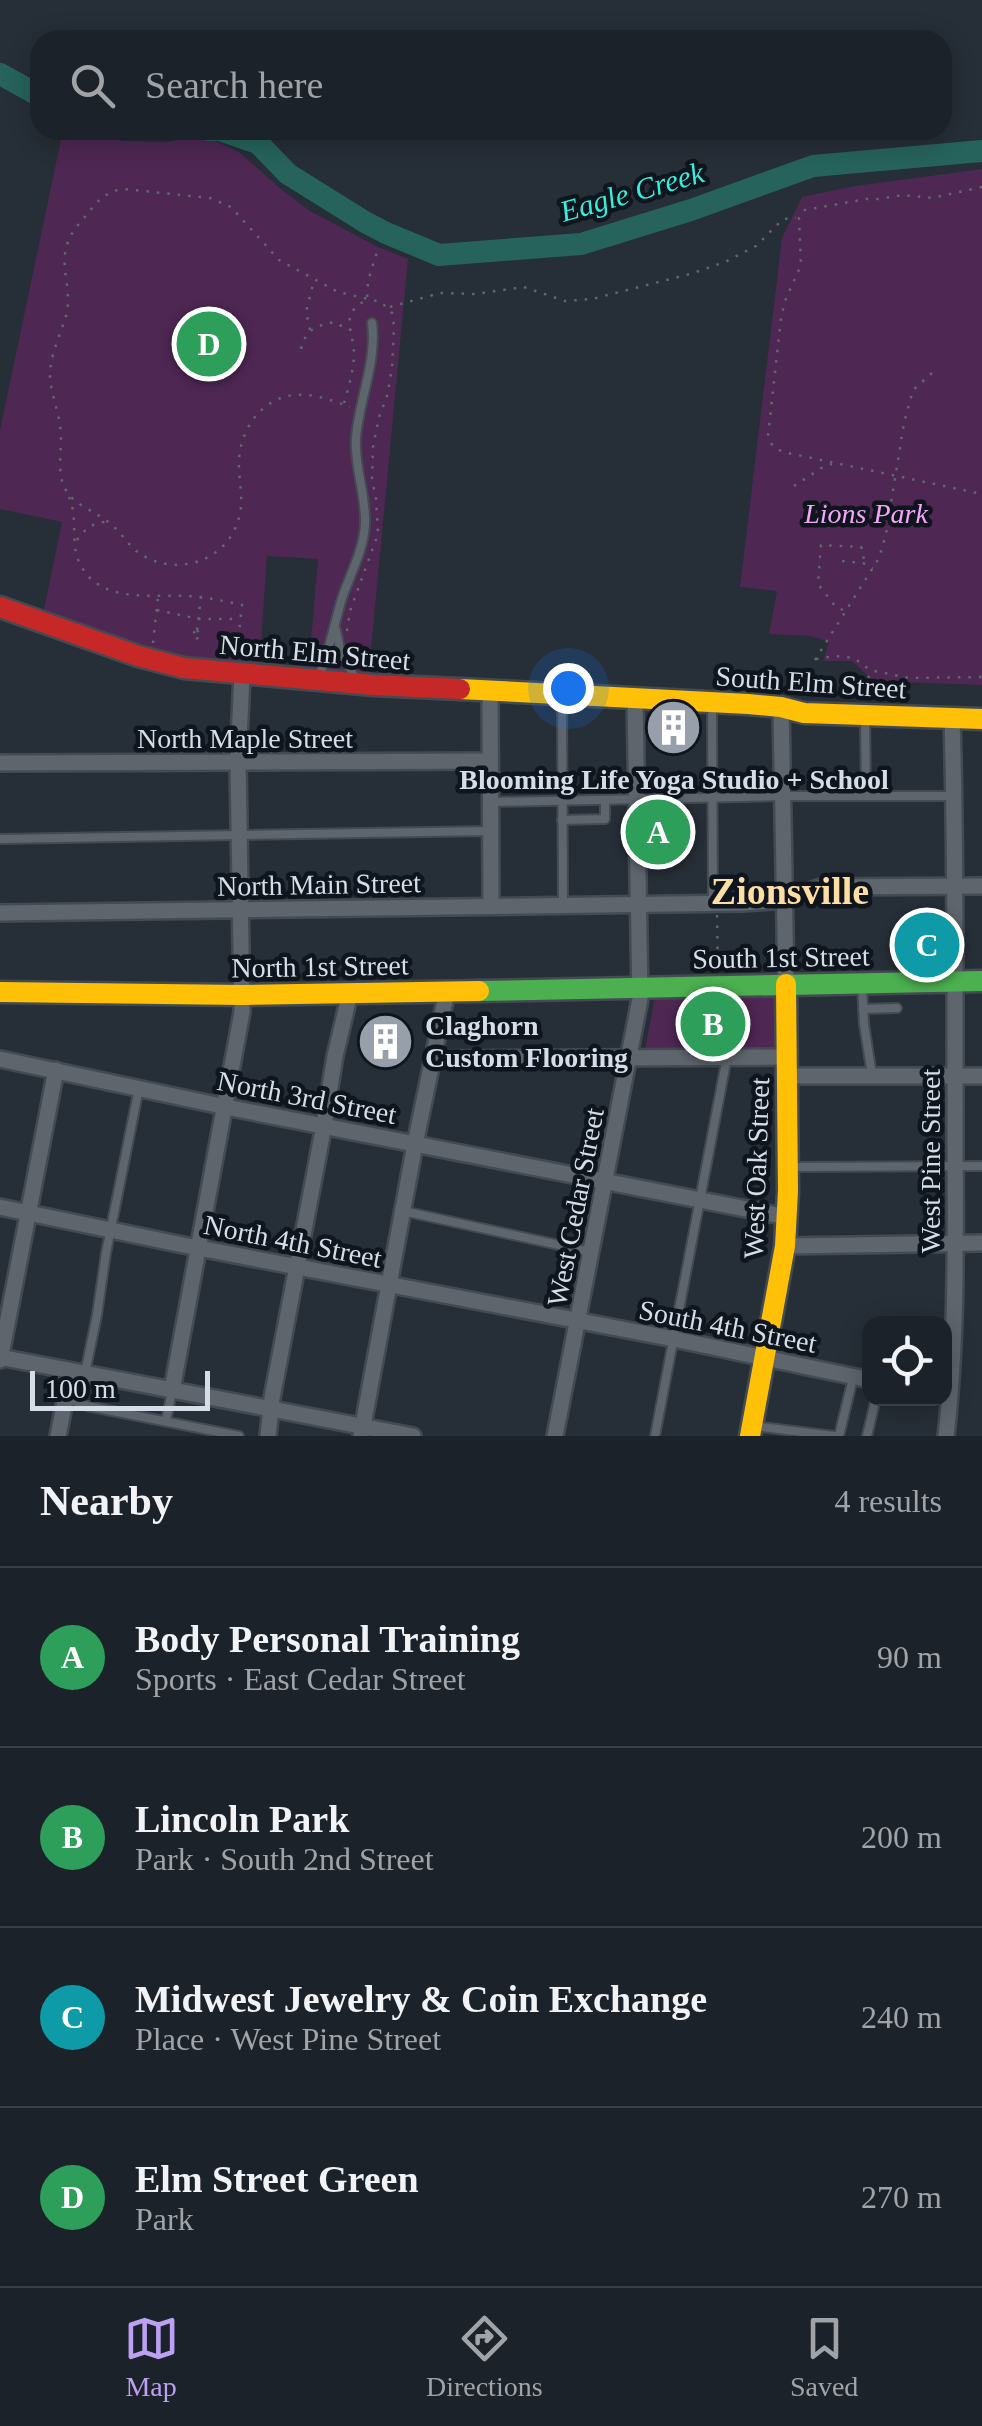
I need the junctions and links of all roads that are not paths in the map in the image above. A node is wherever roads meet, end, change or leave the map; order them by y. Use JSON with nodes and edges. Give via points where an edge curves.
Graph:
{"nodes":[{"id":1,"x":372,"y":324,"type":"dead end"},
{"id":2,"x":0,"y":607,"type":"edge"},
{"id":3,"x":336,"y":626,"type":"junction"},
{"id":4,"x":239,"y":667,"type":"junction"},
{"id":5,"x":318,"y":680,"type":"junction"},
{"id":6,"x":358,"y":684,"type":"junction"},
{"id":7,"x":490,"y":692,"type":"junction"},
{"id":8,"x":562,"y":694,"type":"junction"},
{"id":9,"x":635,"y":697,"type":"junction"},
{"id":10,"x":712,"y":702,"type":"junction"},
{"id":11,"x":782,"y":707,"type":"junction"},
{"id":12,"x":866,"y":712,"type":"junction"},
{"id":13,"x":952,"y":719,"type":"junction"},
{"id":14,"x":982,"y":719,"type":"edge"},
{"id":15,"x":490,"y":761,"type":"junction"},
{"id":16,"x":0,"y":763,"type":"edge"},
{"id":17,"x":238,"y":763,"type":"junction"},
{"id":18,"x":783,"y":796,"type":"junction"},
{"id":19,"x":866,"y":796,"type":"junction"},
{"id":20,"x":953,"y":796,"type":"junction"},
{"id":21,"x":712,"y":799,"type":"junction"},
{"id":22,"x":562,"y":800,"type":"junction"},
{"id":23,"x":636,"y":800,"type":"junction"},
{"id":24,"x":605,"y":801,"type":"junction"},
{"id":25,"x":490,"y":802,"type":"junction"},
{"id":26,"x":562,"y":820,"type":"junction"},
{"id":27,"x":490,"y":831,"type":"junction"},
{"id":28,"x":240,"y":836,"type":"junction"},
{"id":29,"x":0,"y":839,"type":"edge"},
{"id":30,"x":954,"y":886,"type":"junction"},
{"id":31,"x":982,"y":886,"type":"edge"},
{"id":32,"x":784,"y":900,"type":"junction"},
{"id":33,"x":491,"y":906,"type":"junction"},
{"id":34,"x":563,"y":906,"type":"junction"},
{"id":35,"x":638,"y":906,"type":"junction"},
{"id":36,"x":715,"y":910,"type":"junction"},
{"id":37,"x":241,"y":911,"type":"junction"},
{"id":38,"x":0,"y":914,"type":"edge"},
{"id":39,"x":982,"y":981,"type":"edge"},
{"id":40,"x":955,"y":982,"type":"junction"},
{"id":41,"x":862,"y":983,"type":"junction"},
{"id":42,"x":786,"y":984,"type":"junction"},
{"id":43,"x":640,"y":987,"type":"junction"},
{"id":44,"x":447,"y":991,"type":"junction"},
{"id":45,"x":0,"y":992,"type":"edge"},
{"id":46,"x":350,"y":993,"type":"junction"},
{"id":47,"x":243,"y":995,"type":"junction"},
{"id":48,"x":897,"y":1008,"type":"dead end"},
{"id":49,"x":864,"y":1009,"type":"junction"},
{"id":50,"x":727,"y":1057,"type":"junction"},
{"id":51,"x":630,"y":1058,"type":"junction"},
{"id":52,"x":0,"y":1059,"type":"edge"},
{"id":53,"x":434,"y":1059,"type":"junction"},
{"id":54,"x":786,"y":1066,"type":"junction"},
{"id":55,"x":56,"y":1070,"type":"junction"},
{"id":56,"x":872,"y":1075,"type":"junction"},
{"id":57,"x":955,"y":1076,"type":"junction"},
{"id":58,"x":982,"y":1076,"type":"edge"},
{"id":59,"x":139,"y":1088,"type":"junction"},
{"id":60,"x":226,"y":1107,"type":"junction"},
{"id":61,"x":324,"y":1125,"type":"junction"},
{"id":62,"x":416,"y":1144,"type":"junction"},
{"id":63,"x":955,"y":1166,"type":"junction"},
{"id":64,"x":982,"y":1166,"type":"edge"},
{"id":65,"x":788,"y":1167,"type":"junction"},
{"id":66,"x":605,"y":1182,"type":"junction"},
{"id":67,"x":700,"y":1201,"type":"junction"},
{"id":68,"x":0,"y":1207,"type":"edge"},
{"id":69,"x":403,"y":1210,"type":"junction"},
{"id":70,"x":28,"y":1213,"type":"junction"},
{"id":71,"x":787,"y":1217,"type":"junction"},
{"id":72,"x":112,"y":1231,"type":"junction"},
{"id":73,"x":954,"y":1244,"type":"junction"},
{"id":74,"x":982,"y":1244,"type":"edge"},
{"id":75,"x":785,"y":1246,"type":"junction"},
{"id":76,"x":197,"y":1248,"type":"junction"},
{"id":77,"x":591,"y":1252,"type":"junction"},
{"id":78,"x":296,"y":1266,"type":"junction"},
{"id":79,"x":389,"y":1284,"type":"junction"},
{"id":80,"x":951,"y":1316,"type":"edge"},
{"id":81,"x":577,"y":1322,"type":"junction"},
{"id":82,"x":674,"y":1339,"type":"junction"},
{"id":83,"x":0,"y":1358,"type":"edge"},
{"id":84,"x":765,"y":1358,"type":"junction"},
{"id":85,"x":78,"y":1372,"type":"junction"},
{"id":86,"x":861,"y":1379,"type":"edge"},
{"id":87,"x":172,"y":1390,"type":"junction"},
{"id":88,"x":66,"y":1398,"type":"junction"},
{"id":89,"x":874,"y":1406,"type":"edge"},
{"id":90,"x":947,"y":1406,"type":"edge"},
{"id":91,"x":272,"y":1409,"type":"junction"},
{"id":92,"x":166,"y":1421,"type":"junction"},
{"id":93,"x":362,"y":1431,"type":"edge"},
{"id":94,"x":750,"y":1431,"type":"edge"},
{"id":95,"x":58,"y":1436,"type":"edge"},
{"id":96,"x":239,"y":1436,"type":"edge"},
{"id":97,"x":268,"y":1436,"type":"edge"},
{"id":98,"x":413,"y":1436,"type":"edge"},
{"id":99,"x":555,"y":1436,"type":"edge"},
{"id":100,"x":656,"y":1436,"type":"edge"},
{"id":101,"x":837,"y":1436,"type":"edge"},
{"id":102,"x":868,"y":1436,"type":"edge"},
{"id":103,"x":946,"y":1436,"type":"edge"}],
"edges":[{"from":1,"to":3,"type":"lane","via":[[357,456],[365,523]]},
{"from":2,"to":4,"type":"street","name":"North Elm Street","via":[[163,664]]},
{"from":3,"to":5,"type":"lane"},
{"from":3,"to":6,"type":"lane"},
{"from":4,"to":5,"type":"street","name":"North Elm Street"},
{"from":4,"to":17,"type":"street"},
{"from":5,"to":6,"type":"street","name":"North Elm Street"},
{"from":6,"to":7,"type":"street","name":"North Elm Street"},
{"from":7,"to":8,"type":"street","name":"North Elm Street"},
{"from":7,"to":15,"type":"street"},
{"from":8,"to":9,"type":"street","name":"North Elm Street"},
{"from":8,"to":22,"type":"lane"},
{"from":9,"to":10,"type":"street","name":"South Elm Street"},
{"from":9,"to":23,"type":"street","name":"West Cedar Street"},
{"from":10,"to":11,"type":"street","name":"South Elm Street"},
{"from":10,"to":21,"type":"lane"},
{"from":11,"to":12,"type":"street","name":"South Elm Street"},
{"from":11,"to":18,"type":"street","name":"West Oak Street"},
{"from":12,"to":13,"type":"street","name":"South Elm Street"},
{"from":12,"to":19,"type":"lane"},
{"from":13,"to":14,"type":"street","name":"South Elm Street"},
{"from":13,"to":20,"type":"street","name":"West Pine Street"},
{"from":15,"to":17,"type":"street","name":"North Maple Street"},
{"from":15,"to":25,"type":"street"},
{"from":16,"to":17,"type":"street","name":"North Maple Street"},
{"from":17,"to":28,"type":"street"},
{"from":18,"to":19,"type":"lane"},
{"from":18,"to":21,"type":"lane"},
{"from":18,"to":32,"type":"street","name":"West Oak Street"},
{"from":19,"to":20,"type":"lane"},
{"from":20,"to":30,"type":"street","name":"West Pine Street"},
{"from":21,"to":23,"type":"lane"},
{"from":21,"to":36,"type":"lane"},
{"from":22,"to":24,"type":"lane"},
{"from":22,"to":25,"type":"lane"},
{"from":22,"to":26,"type":"lane"},
{"from":23,"to":24,"type":"lane"},
{"from":23,"to":35,"type":"street","name":"West Cedar Street"},
{"from":24,"to":26,"type":"lane","via":[[605,819]]},
{"from":25,"to":27,"type":"street"},
{"from":26,"to":34,"type":"lane"},
{"from":27,"to":28,"type":"lane"},
{"from":27,"to":33,"type":"street"},
{"from":28,"to":29,"type":"lane"},
{"from":28,"to":37,"type":"street"},
{"from":30,"to":31,"type":"street","name":"North Main Street"},
{"from":30,"to":32,"type":"street","name":"North Main Street","via":[[821,888]]},
{"from":30,"to":40,"type":"street","name":"West Pine Street"},
{"from":32,"to":36,"type":"street","name":"North Main Street"},
{"from":32,"to":42,"type":"street","name":"West Oak Street"},
{"from":33,"to":34,"type":"street","name":"North Main Street"},
{"from":33,"to":37,"type":"street","name":"North Main Street"},
{"from":34,"to":35,"type":"street","name":"North Main Street"},
{"from":35,"to":36,"type":"street","name":"North Main Street"},
{"from":35,"to":43,"type":"street","name":"West Cedar Street"},
{"from":37,"to":38,"type":"street","name":"North Main Street"},
{"from":37,"to":47,"type":"street"},
{"from":39,"to":40,"type":"street","name":"South 1st Street"},
{"from":40,"to":41,"type":"street","name":"South 1st Street"},
{"from":40,"to":57,"type":"street","name":"West Pine Street"},
{"from":41,"to":42,"type":"street","name":"South 1st Street"},
{"from":41,"to":49,"type":"lane"},
{"from":42,"to":43,"type":"street","name":"South 1st Street"},
{"from":42,"to":54,"type":"street","name":"West Oak Street"},
{"from":43,"to":44,"type":"street","name":"North 1st Street"},
{"from":43,"to":51,"type":"street","name":"West Cedar Street"},
{"from":44,"to":46,"type":"street","name":"North 1st Street"},
{"from":44,"to":53,"type":"street"},
{"from":45,"to":47,"type":"street","name":"North 1st Street"},
{"from":46,"to":47,"type":"street","name":"North 1st Street"},
{"from":46,"to":61,"type":"street"},
{"from":47,"to":60,"type":"street"},
{"from":48,"to":49,"type":"lane"},
{"from":49,"to":56,"type":"lane"},
{"from":50,"to":51,"type":"street"},
{"from":50,"to":54,"type":"street"},
{"from":50,"to":67,"type":"lane"},
{"from":51,"to":53,"type":"street"},
{"from":51,"to":66,"type":"street","name":"West Cedar Street"},
{"from":52,"to":55,"type":"street","name":"North 3rd Street"},
{"from":53,"to":62,"type":"street"},
{"from":54,"to":56,"type":"street"},
{"from":54,"to":65,"type":"street","name":"West Oak Street"},
{"from":55,"to":59,"type":"street","name":"North 3rd Street"},
{"from":55,"to":70,"type":"street"},
{"from":56,"to":57,"type":"street"},
{"from":57,"to":58,"type":"street"},
{"from":57,"to":63,"type":"street","name":"West Pine Street"},
{"from":59,"to":60,"type":"street","name":"North 3rd Street"},
{"from":59,"to":72,"type":"lane"},
{"from":60,"to":61,"type":"street","name":"North 3rd Street"},
{"from":60,"to":76,"type":"street"},
{"from":61,"to":62,"type":"street","name":"North 3rd Street"},
{"from":61,"to":78,"type":"street"},
{"from":62,"to":66,"type":"street","name":"North 3rd Street"},
{"from":62,"to":69,"type":"street"},
{"from":63,"to":64,"type":"lane"},
{"from":63,"to":65,"type":"lane"},
{"from":63,"to":73,"type":"street","name":"West Pine Street"},
{"from":65,"to":71,"type":"street","name":"West Oak Street"},
{"from":66,"to":67,"type":"street","name":"North 3rd Street"},
{"from":66,"to":77,"type":"street","name":"West Cedar Street"},
{"from":67,"to":71,"type":"street","name":"North 3rd Street"},
{"from":67,"to":82,"type":"lane"},
{"from":68,"to":70,"type":"street","name":"North 4th Street"},
{"from":69,"to":77,"type":"lane"},
{"from":69,"to":79,"type":"street"},
{"from":70,"to":72,"type":"street","name":"North 4th Street"},
{"from":70,"to":83,"type":"street"},
{"from":71,"to":75,"type":"street","name":"West Oak Street"},
{"from":72,"to":76,"type":"street","name":"North 4th Street"},
{"from":72,"to":85,"type":"lane","via":[[98,1315]]},
{"from":73,"to":74,"type":"street"},
{"from":73,"to":75,"type":"street"},
{"from":73,"to":80,"type":"street","name":"West Pine Street"},
{"from":75,"to":84,"type":"street","name":"West Oak Street"},
{"from":76,"to":78,"type":"street","name":"North 4th Street"},
{"from":76,"to":87,"type":"street"},
{"from":77,"to":81,"type":"street","name":"West Cedar Street"},
{"from":78,"to":79,"type":"street","name":"North 4th Street"},
{"from":78,"to":91,"type":"street"},
{"from":79,"to":81,"type":"street","name":"North 4th Street"},
{"from":79,"to":93,"type":"street"},
{"from":81,"to":82,"type":"street","name":"South 4th Street"},
{"from":81,"to":99,"type":"street","name":"West Cedar Street"},
{"from":82,"to":84,"type":"street","name":"South 4th Street"},
{"from":82,"to":100,"type":"lane"},
{"from":83,"to":85,"type":"street"},
{"from":84,"to":86,"type":"street","name":"South 4th Street"},
{"from":84,"to":94,"type":"street","name":"West Oak Street"},
{"from":85,"to":87,"type":"street"},
{"from":85,"to":88,"type":"street"},
{"from":86,"to":101,"type":"lane"},
{"from":87,"to":91,"type":"street"},
{"from":87,"to":92,"type":"lane"},
{"from":88,"to":92,"type":"lane"},
{"from":88,"to":95,"type":"street"},
{"from":89,"to":102,"type":"lane"},
{"from":90,"to":103,"type":"street","name":"West Pine Street"},
{"from":91,"to":93,"type":"street"},
{"from":91,"to":97,"type":"street"},
{"from":92,"to":96,"type":"lane"},
{"from":93,"to":98,"type":"street"},
{"from":94,"to":101,"type":"lane"}]}
